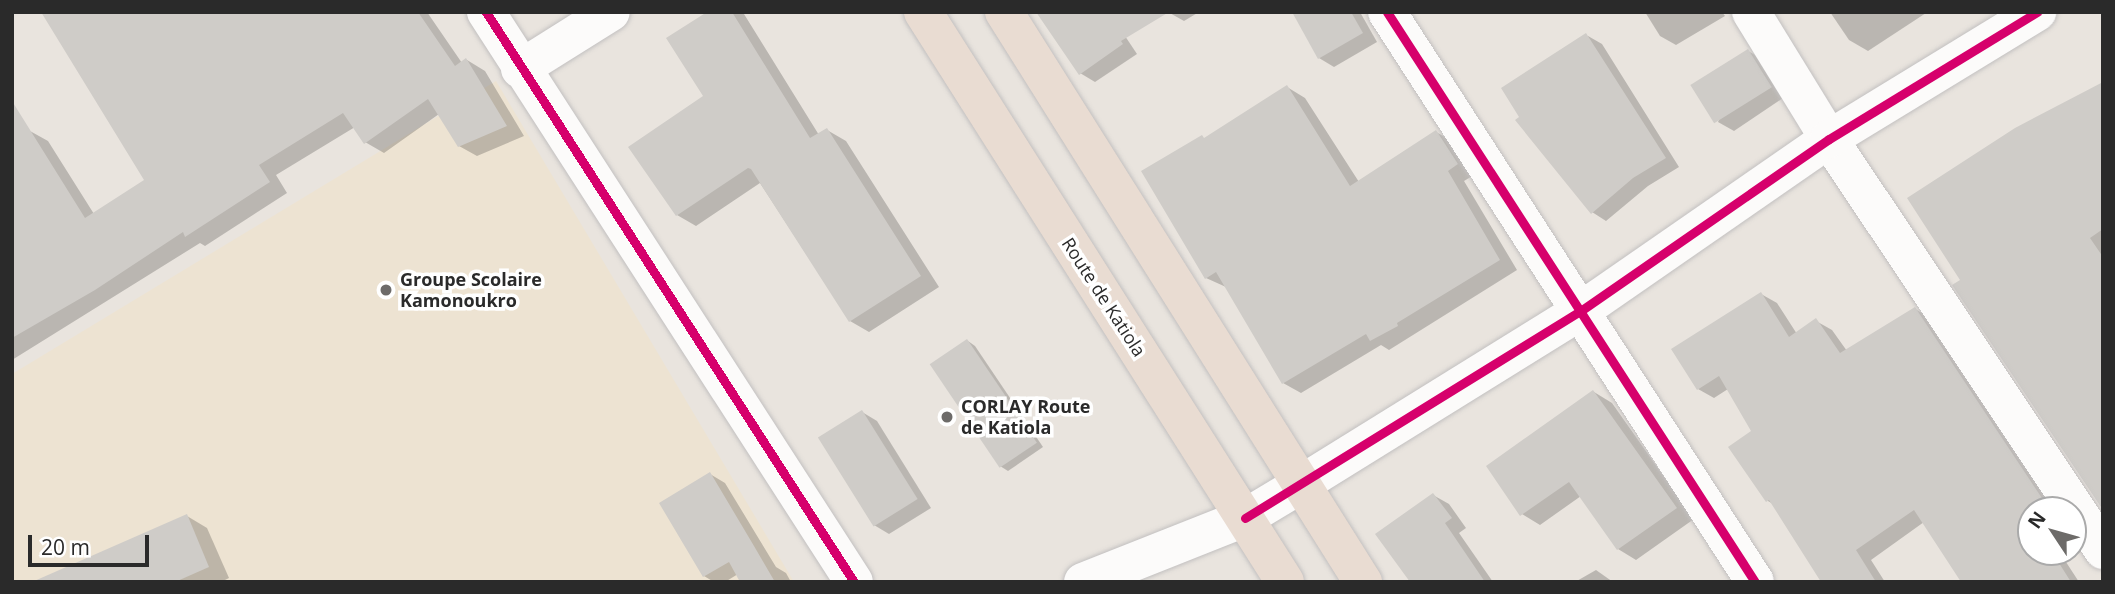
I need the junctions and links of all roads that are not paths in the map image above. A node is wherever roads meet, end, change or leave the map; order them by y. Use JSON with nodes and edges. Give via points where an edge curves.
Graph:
{"nodes":[{"id":1,"x":486,"y":12,"type":"edge"},
{"id":2,"x":611,"y":12,"type":"edge"},
{"id":3,"x":923,"y":12,"type":"edge"},
{"id":4,"x":1004,"y":12,"type":"edge"},
{"id":5,"x":1387,"y":12,"type":"edge"},
{"id":6,"x":1751,"y":12,"type":"edge"},
{"id":7,"x":2037,"y":12,"type":"edge"},
{"id":8,"x":520,"y":69,"type":"junction"},
{"id":9,"x":1829,"y":139,"type":"junction"},
{"id":10,"x":1578,"y":312,"type":"junction"},
{"id":11,"x":1300,"y":485,"type":"junction"},
{"id":12,"x":1245,"y":518,"type":"junction"},
{"id":13,"x":2103,"y":550,"type":"edge"},
{"id":14,"x":854,"y":582,"type":"edge"},
{"id":15,"x":1083,"y":582,"type":"edge"},
{"id":16,"x":1285,"y":582,"type":"edge"},
{"id":17,"x":1363,"y":582,"type":"edge"},
{"id":18,"x":1755,"y":582,"type":"edge"}],
"edges":[{"from":1,"to":8,"type":"street"},
{"from":2,"to":8,"type":"street"},
{"from":3,"to":12,"type":"highway","name":"Route de Katiola"},
{"from":4,"to":11,"type":"highway"},
{"from":5,"to":10,"type":"street"},
{"from":6,"to":9,"type":"street"},
{"from":7,"to":9,"type":"street"},
{"from":8,"to":14,"type":"street"},
{"from":9,"to":10,"type":"street"},
{"from":9,"to":13,"type":"street"},
{"from":10,"to":11,"type":"street"},
{"from":10,"to":18,"type":"street"},
{"from":11,"to":12,"type":"street"},
{"from":11,"to":17,"type":"highway"},
{"from":12,"to":15,"type":"street"},
{"from":12,"to":16,"type":"highway","name":"Route de Katiola"}]}
